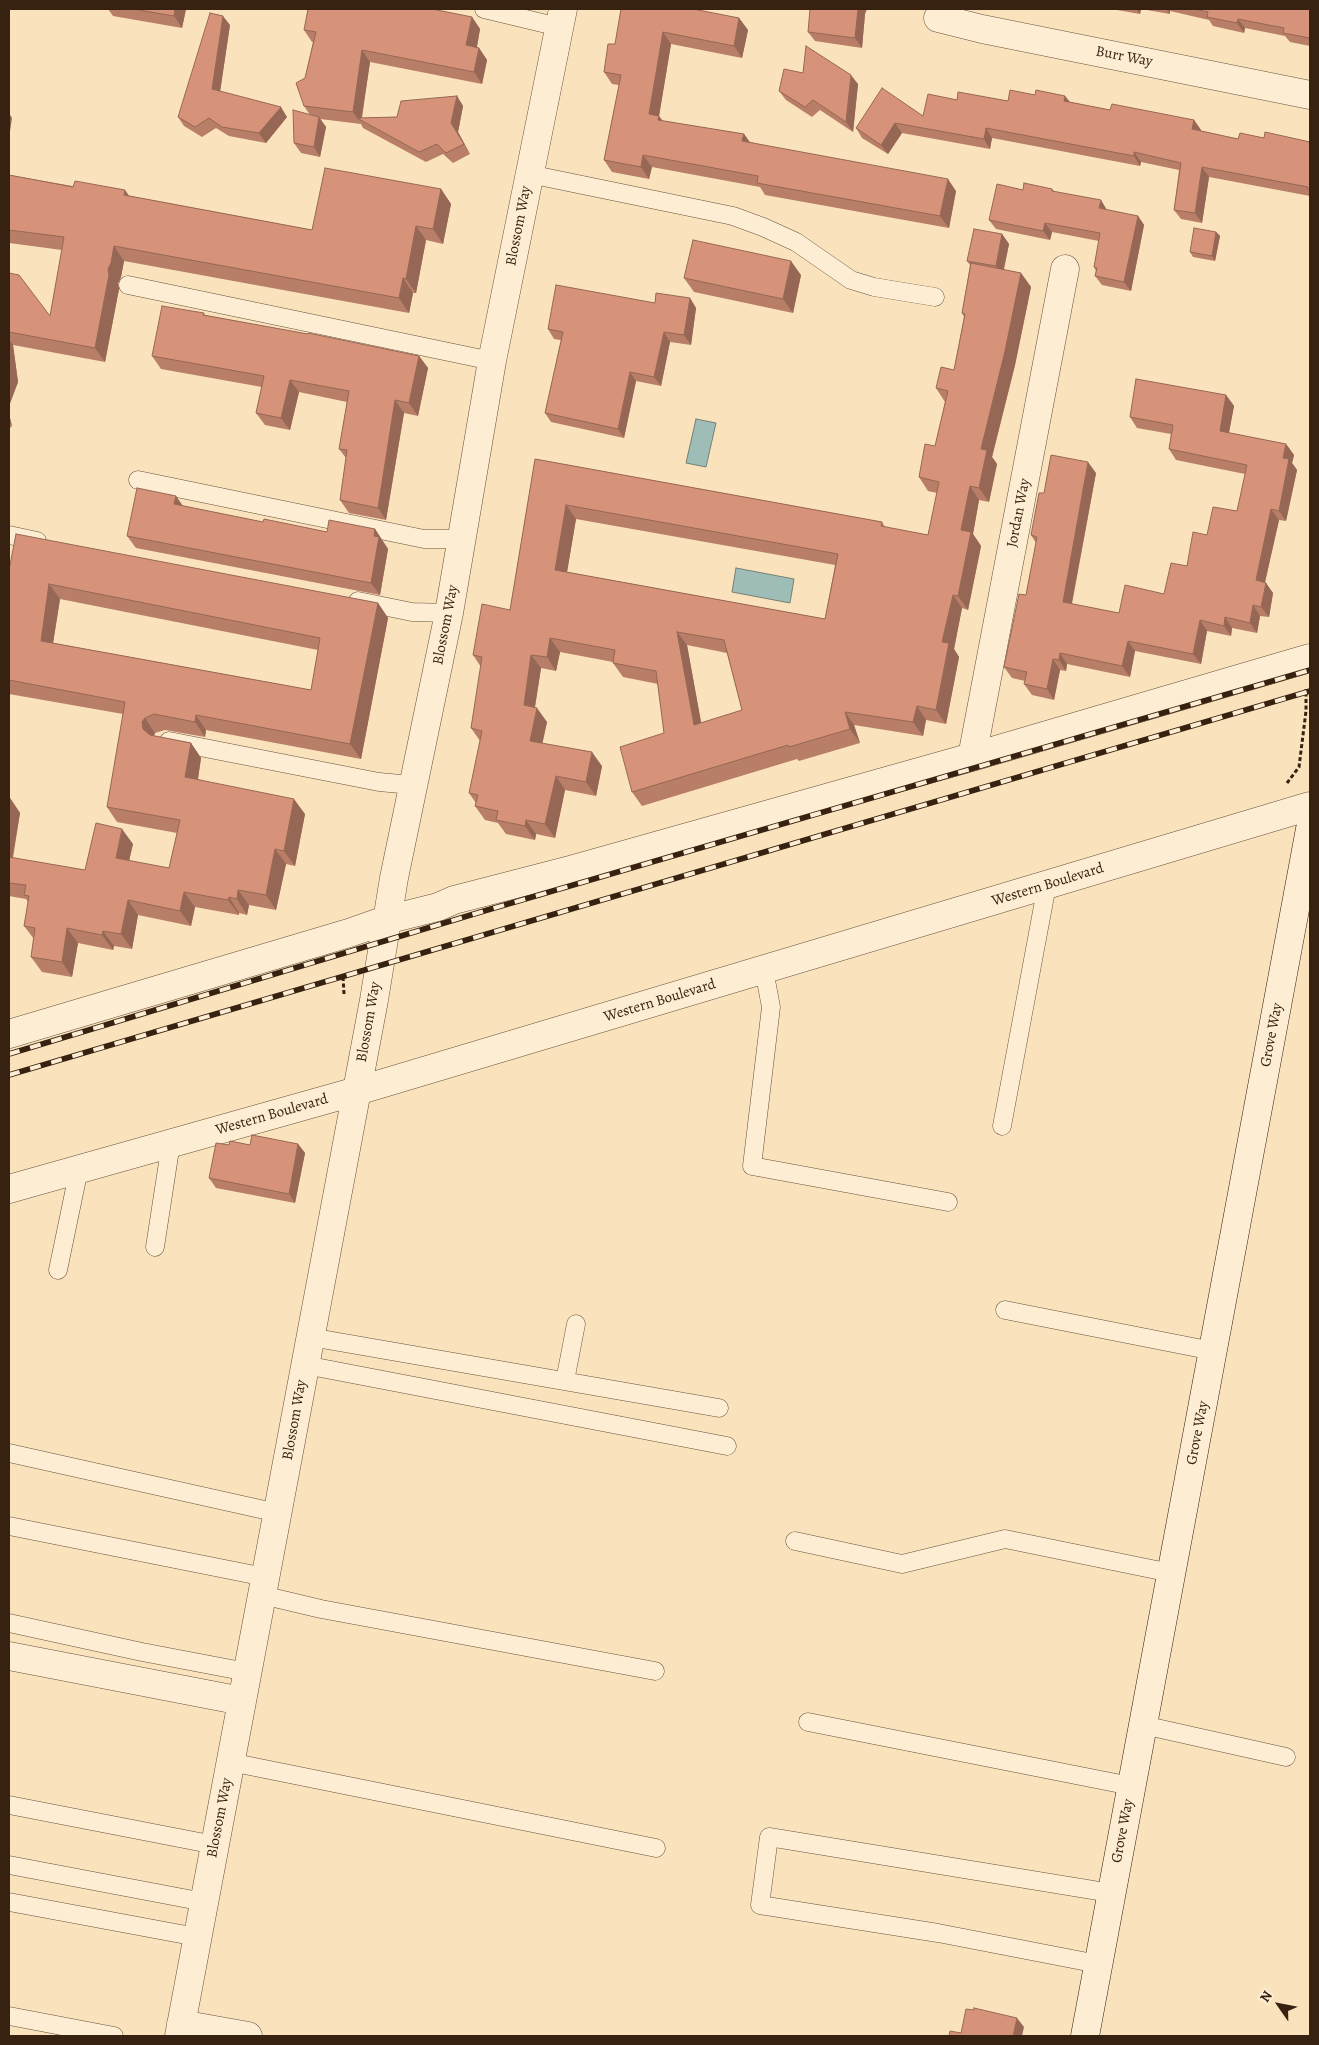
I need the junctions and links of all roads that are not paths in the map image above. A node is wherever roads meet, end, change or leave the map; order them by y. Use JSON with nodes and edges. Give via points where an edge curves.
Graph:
{"nodes":[{"id":1,"x":484,"y":9,"type":"edge"},
{"id":2,"x":561,"y":18,"type":"edge"},
{"id":3,"x":938,"y":18,"type":"dead end"},
{"id":4,"x":1310,"y":95,"type":"edge"},
{"id":5,"x":529,"y":174,"type":"junction"},
{"id":6,"x":1065,"y":269,"type":"dead end"},
{"id":7,"x":128,"y":285,"type":"dead end"},
{"id":8,"x":935,"y":297,"type":"dead end"},
{"id":9,"x":492,"y":361,"type":"junction"},
{"id":10,"x":138,"y":480,"type":"dead end"},
{"id":11,"x":9,"y":535,"type":"edge"},
{"id":12,"x":462,"y":539,"type":"junction"},
{"id":13,"x":57,"y":544,"type":"edge"},
{"id":14,"x":337,"y":597,"type":"edge"},
{"id":15,"x":449,"y":613,"type":"junction"},
{"id":16,"x":1310,"y":658,"type":"edge"},
{"id":17,"x":163,"y":740,"type":"edge"},
{"id":18,"x":972,"y":757,"type":"junction"},
{"id":19,"x":412,"y":786,"type":"junction"},
{"id":20,"x":1310,"y":806,"type":"edge"},
{"id":21,"x":1310,"y":829,"type":"edge"},
{"id":22,"x":1047,"y":885,"type":"junction"},
{"id":23,"x":386,"y":920,"type":"junction"},
{"id":24,"x":764,"y":970,"type":"junction"},
{"id":25,"x":9,"y":1034,"type":"edge"},
{"id":26,"x":357,"y":1091,"type":"junction"},
{"id":27,"x":1002,"y":1126,"type":"dead end"},
{"id":28,"x":171,"y":1143,"type":"junction"},
{"id":29,"x":79,"y":1169,"type":"junction"},
{"id":30,"x":9,"y":1188,"type":"edge"},
{"id":31,"x":948,"y":1202,"type":"dead end"},
{"id":32,"x":155,"y":1248,"type":"dead end"},
{"id":33,"x":58,"y":1270,"type":"dead end"},
{"id":34,"x":1005,"y":1310,"type":"dead end"},
{"id":35,"x":576,"y":1324,"type":"dead end"},
{"id":36,"x":310,"y":1337,"type":"junction"},
{"id":37,"x":1213,"y":1351,"type":"junction"},
{"id":38,"x":305,"y":1365,"type":"junction"},
{"id":39,"x":565,"y":1381,"type":"junction"},
{"id":40,"x":719,"y":1408,"type":"dead end"},
{"id":41,"x":727,"y":1446,"type":"dead end"},
{"id":42,"x":9,"y":1454,"type":"edge"},
{"id":43,"x":278,"y":1513,"type":"junction"},
{"id":44,"x":9,"y":1526,"type":"edge"},
{"id":45,"x":795,"y":1541,"type":"dead end"},
{"id":46,"x":1171,"y":1573,"type":"junction"},
{"id":47,"x":264,"y":1586,"type":"junction"},
{"id":48,"x":9,"y":1623,"type":"edge"},
{"id":49,"x":9,"y":1656,"type":"edge"},
{"id":50,"x":655,"y":1671,"type":"dead end"},
{"id":51,"x":247,"y":1672,"type":"junction"},
{"id":52,"x":242,"y":1701,"type":"junction"},
{"id":53,"x":808,"y":1722,"type":"dead end"},
{"id":54,"x":1143,"y":1725,"type":"junction"},
{"id":55,"x":1286,"y":1757,"type":"dead end"},
{"id":56,"x":230,"y":1762,"type":"junction"},
{"id":57,"x":1131,"y":1786,"type":"junction"},
{"id":58,"x":9,"y":1805,"type":"edge"},
{"id":59,"x":215,"y":1845,"type":"junction"},
{"id":60,"x":656,"y":1848,"type":"dead end"},
{"id":61,"x":9,"y":1865,"type":"edge"},
{"id":62,"x":1112,"y":1892,"type":"junction"},
{"id":63,"x":9,"y":1902,"type":"edge"},
{"id":64,"x":204,"y":1902,"type":"junction"},
{"id":65,"x":197,"y":1937,"type":"junction"},
{"id":66,"x":1098,"y":1964,"type":"junction"},
{"id":67,"x":9,"y":2016,"type":"edge"},
{"id":68,"x":180,"y":2030,"type":"edge"},
{"id":69,"x":114,"y":2036,"type":"edge"},
{"id":70,"x":248,"y":2036,"type":"edge"},
{"id":71,"x":1085,"y":2036,"type":"edge"}],
"edges":[{"from":1,"to":2,"type":"lane"},
{"from":2,"to":5,"type":"street","name":"Blossom Way"},
{"from":3,"to":4,"type":"street","name":"Burr Way"},
{"from":5,"to":8,"type":"lane","via":[[732,216],[796,242],[851,280]]},
{"from":5,"to":9,"type":"street","name":"Blossom Way"},
{"from":6,"to":18,"type":"street","name":"Jordan Way"},
{"from":7,"to":9,"type":"lane"},
{"from":9,"to":12,"type":"street","name":"Blossom Way"},
{"from":10,"to":12,"type":"lane","via":[[424,539]]},
{"from":11,"to":13,"type":"lane"},
{"from":12,"to":15,"type":"street","name":"Blossom Way"},
{"from":14,"to":15,"type":"lane","via":[[412,612]]},
{"from":15,"to":19,"type":"street","name":"Blossom Way"},
{"from":16,"to":18,"type":"street"},
{"from":17,"to":19,"type":"lane"},
{"from":18,"to":23,"type":"street"},
{"from":19,"to":23,"type":"street","name":"Blossom Way"},
{"from":20,"to":22,"type":"street","name":"Western Boulevard"},
{"from":21,"to":37,"type":"street","name":"Grove Way"},
{"from":22,"to":24,"type":"street","name":"Western Boulevard"},
{"from":22,"to":27,"type":"lane"},
{"from":23,"to":25,"type":"street"},
{"from":23,"to":26,"type":"street","name":"Blossom Way"},
{"from":24,"to":26,"type":"street","name":"Western Boulevard"},
{"from":24,"to":31,"type":"lane","via":[[771,1007],[752,1166]]},
{"from":26,"to":28,"type":"street","name":"Western Boulevard"},
{"from":26,"to":36,"type":"street","name":"Blossom Way"},
{"from":28,"to":29,"type":"street","name":"Western Boulevard"},
{"from":28,"to":32,"type":"lane"},
{"from":29,"to":30,"type":"street","name":"Western Boulevard"},
{"from":29,"to":33,"type":"lane"},
{"from":34,"to":37,"type":"lane"},
{"from":35,"to":39,"type":"lane"},
{"from":36,"to":38,"type":"street","name":"Blossom Way"},
{"from":36,"to":39,"type":"lane"},
{"from":37,"to":46,"type":"street","name":"Grove Way"},
{"from":38,"to":41,"type":"lane"},
{"from":38,"to":43,"type":"street","name":"Blossom Way"},
{"from":39,"to":40,"type":"lane"},
{"from":42,"to":43,"type":"lane"},
{"from":43,"to":47,"type":"street","name":"Blossom Way"},
{"from":44,"to":47,"type":"lane"},
{"from":45,"to":46,"type":"lane","via":[[902,1564],[1005,1539]]},
{"from":46,"to":54,"type":"street","name":"Grove Way"},
{"from":47,"to":50,"type":"lane","via":[[321,1608]]},
{"from":47,"to":51,"type":"street","name":"Blossom Way"},
{"from":48,"to":51,"type":"lane"},
{"from":49,"to":52,"type":"street"},
{"from":51,"to":52,"type":"street","name":"Blossom Way"},
{"from":52,"to":56,"type":"street","name":"Blossom Way"},
{"from":53,"to":57,"type":"lane"},
{"from":54,"to":55,"type":"lane"},
{"from":54,"to":57,"type":"street","name":"Grove Way"},
{"from":56,"to":59,"type":"street","name":"Blossom Way"},
{"from":56,"to":60,"type":"lane"},
{"from":57,"to":62,"type":"street","name":"Grove Way"},
{"from":58,"to":59,"type":"lane"},
{"from":59,"to":64,"type":"street","name":"Blossom Way"},
{"from":61,"to":64,"type":"lane"},
{"from":62,"to":66,"type":"street","name":"Grove Way"},
{"from":62,"to":66,"type":"lane","via":[[769,1837],[760,1905],[938,1933]]},
{"from":63,"to":65,"type":"lane"},
{"from":64,"to":65,"type":"street","name":"Blossom Way"},
{"from":65,"to":68,"type":"street","name":"Blossom Way"},
{"from":66,"to":71,"type":"street","name":"Grove Way"},
{"from":67,"to":69,"type":"lane"},
{"from":68,"to":70,"type":"street"}]}
